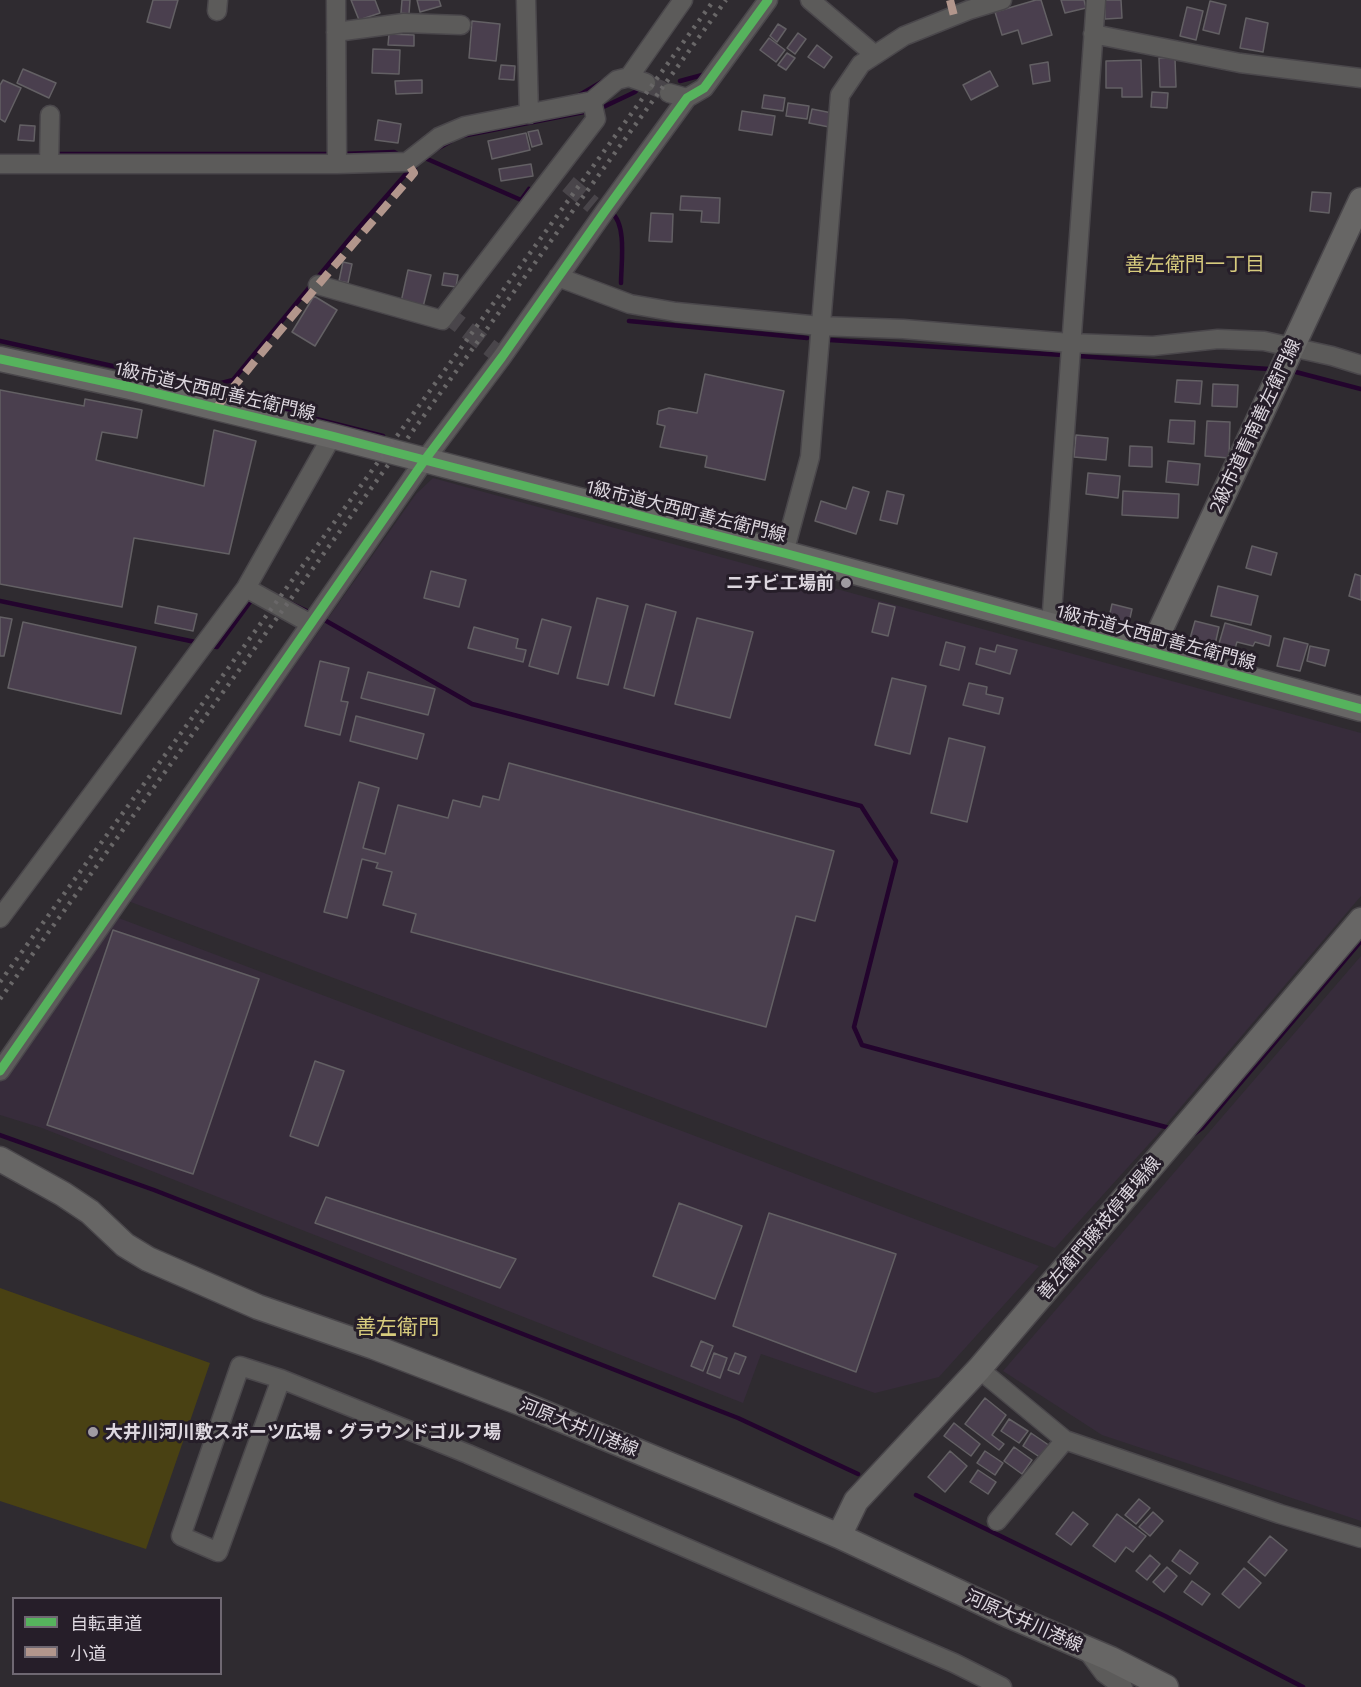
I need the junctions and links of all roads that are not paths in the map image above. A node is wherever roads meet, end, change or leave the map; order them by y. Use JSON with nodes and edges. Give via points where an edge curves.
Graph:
{"nodes":[{"id":1,"x":336,"y":0,"type":"edge"},
{"id":2,"x":526,"y":0,"type":"edge"},
{"id":3,"x":683,"y":0,"type":"edge"},
{"id":4,"x":768,"y":0,"type":"edge"},
{"id":5,"x":810,"y":0,"type":"edge"},
{"id":6,"x":1002,"y":0,"type":"edge"},
{"id":7,"x":1096,"y":0,"type":"edge"},
{"id":8,"x":461,"y":25,"type":"dead end"},
{"id":9,"x":336,"y":32,"type":"junction"},
{"id":10,"x":1094,"y":34,"type":"junction"},
{"id":11,"x":875,"y":55,"type":"junction"},
{"id":12,"x":1361,"y":78,"type":"edge"},
{"id":13,"x":669,"y":93,"type":"tunnel mouth"},
{"id":14,"x":687,"y":98,"type":"junction"},
{"id":15,"x":592,"y":101,"type":"junction"},
{"id":16,"x":530,"y":114,"type":"junction"},
{"id":17,"x":50,"y":115,"type":"dead end"},
{"id":18,"x":0,"y":164,"type":"edge"},
{"id":19,"x":49,"y":164,"type":"junction"},
{"id":20,"x":337,"y":164,"type":"junction"},
{"id":21,"x":1361,"y":200,"type":"edge"},
{"id":22,"x":558,"y":277,"type":"junction"},
{"id":23,"x":318,"y":285,"type":"dead end"},
{"id":24,"x":820,"y":326,"type":"junction"},
{"id":25,"x":1070,"y":344,"type":"junction"},
{"id":26,"x":1292,"y":348,"type":"junction"},
{"id":27,"x":0,"y":359,"type":"edge"},
{"id":28,"x":1361,"y":365,"type":"edge"},
{"id":29,"x":332,"y":436,"type":"junction"},
{"id":30,"x":424,"y":461,"type":"junction"},
{"id":31,"x":784,"y":553,"type":"junction"},
{"id":32,"x":246,"y":588,"type":"junction"},
{"id":33,"x":311,"y":624,"type":"junction"},
{"id":34,"x":1051,"y":626,"type":"junction"},
{"id":35,"x":1150,"y":652,"type":"junction"},
{"id":36,"x":1361,"y":709,"type":"edge"},
{"id":37,"x":0,"y":918,"type":"edge"},
{"id":38,"x":1361,"y":920,"type":"edge"},
{"id":39,"x":0,"y":1071,"type":"edge"},
{"id":40,"x":0,"y":1159,"type":"edge"},
{"id":41,"x":979,"y":1369,"type":"junction"},
{"id":42,"x":281,"y":1379,"type":"junction"},
{"id":43,"x":1065,"y":1440,"type":"junction"},
{"id":44,"x":997,"y":1521,"type":"dead end"},
{"id":45,"x":839,"y":1536,"type":"junction"},
{"id":46,"x":1361,"y":1538,"type":"edge"},
{"id":47,"x":1085,"y":1648,"type":"junction"},
{"id":48,"x":1002,"y":1687,"type":"edge"},
{"id":49,"x":1123,"y":1687,"type":"edge"},
{"id":50,"x":1166,"y":1687,"type":"edge"}],
"edges":[{"from":1,"to":9,"type":"street"},
{"from":2,"to":16,"type":"street"},
{"from":3,"to":15,"type":"street","via":[[638,80],[616,80]]},
{"from":4,"to":14,"type":"street","via":[[704,88]]},
{"from":5,"to":11,"type":"street"},
{"from":6,"to":11,"type":"street","via":[[904,36]]},
{"from":7,"to":10,"type":"street"},
{"from":8,"to":9,"type":"street","via":[[404,24]]},
{"from":9,"to":20,"type":"street"},
{"from":10,"to":12,"type":"street","via":[[1240,63]]},
{"from":10,"to":25,"type":"street"},
{"from":11,"to":24,"type":"street","via":[[861,64],[840,94]]},
{"from":13,"to":14,"type":"street"},
{"from":14,"to":22,"type":"street","via":[[599,208]]},
{"from":15,"to":16,"type":"street"},
{"from":15,"to":23,"type":"street","via":[[596,119],[561,179],[442,320]]},
{"from":16,"to":20,"type":"street","via":[[465,126],[439,137],[406,162]]},
{"from":17,"to":19,"type":"street"},
{"from":18,"to":19,"type":"street"},
{"from":19,"to":20,"type":"street"},
{"from":21,"to":26,"type":"main road","name":"2級市道青南善左衛門線"},
{"from":22,"to":24,"type":"street","via":[[630,304]]},
{"from":22,"to":30,"type":"street"},
{"from":24,"to":25,"type":"street"},
{"from":24,"to":31,"type":"street","via":[[810,457]]},
{"from":25,"to":26,"type":"street","via":[[1153,346],[1218,339],[1264,341]]},
{"from":25,"to":34,"type":"street"},
{"from":26,"to":28,"type":"street"},
{"from":26,"to":35,"type":"main road","name":"2級市道青南善左衛門線"},
{"from":27,"to":29,"type":"main road","name":"1級市道大西町善左衛門線"},
{"from":29,"to":30,"type":"main road","name":"1級市道大西町善左衛門線"},
{"from":29,"to":32,"type":"street"},
{"from":30,"to":31,"type":"main road","name":"1級市道大西町善左衛門線"},
{"from":30,"to":33,"type":"street"},
{"from":31,"to":34,"type":"main road","name":"1級市道大西町善左衛門線"},
{"from":32,"to":33,"type":"street"},
{"from":32,"to":37,"type":"street"},
{"from":33,"to":39,"type":"street"},
{"from":34,"to":35,"type":"main road","name":"1級市道大西町善左衛門線"},
{"from":35,"to":36,"type":"main road","name":"1級市道大西町善左衛門線"},
{"from":38,"to":41,"type":"main road","name":"善左衛門藤枝停車場線"},
{"from":40,"to":45,"type":"main road","name":"河原大井川港線","via":[[90,1212],[125,1245],[147,1259],[258,1307],[523,1404]]},
{"from":41,"to":43,"type":"street"},
{"from":41,"to":45,"type":"main road","name":"善左衛門藤枝停車場線","via":[[856,1501]]},
{"from":42,"to":42,"type":"street","via":[[240,1366],[182,1536],[218,1552]]},
{"from":42,"to":48,"type":"street","via":[[457,1449]]},
{"from":43,"to":44,"type":"street"},
{"from":43,"to":46,"type":"street"},
{"from":45,"to":47,"type":"main road","name":"河原大井川港線"},
{"from":47,"to":49,"type":"street","via":[[1104,1673]]},
{"from":47,"to":50,"type":"main road","name":"河原大井川港線"}]}
